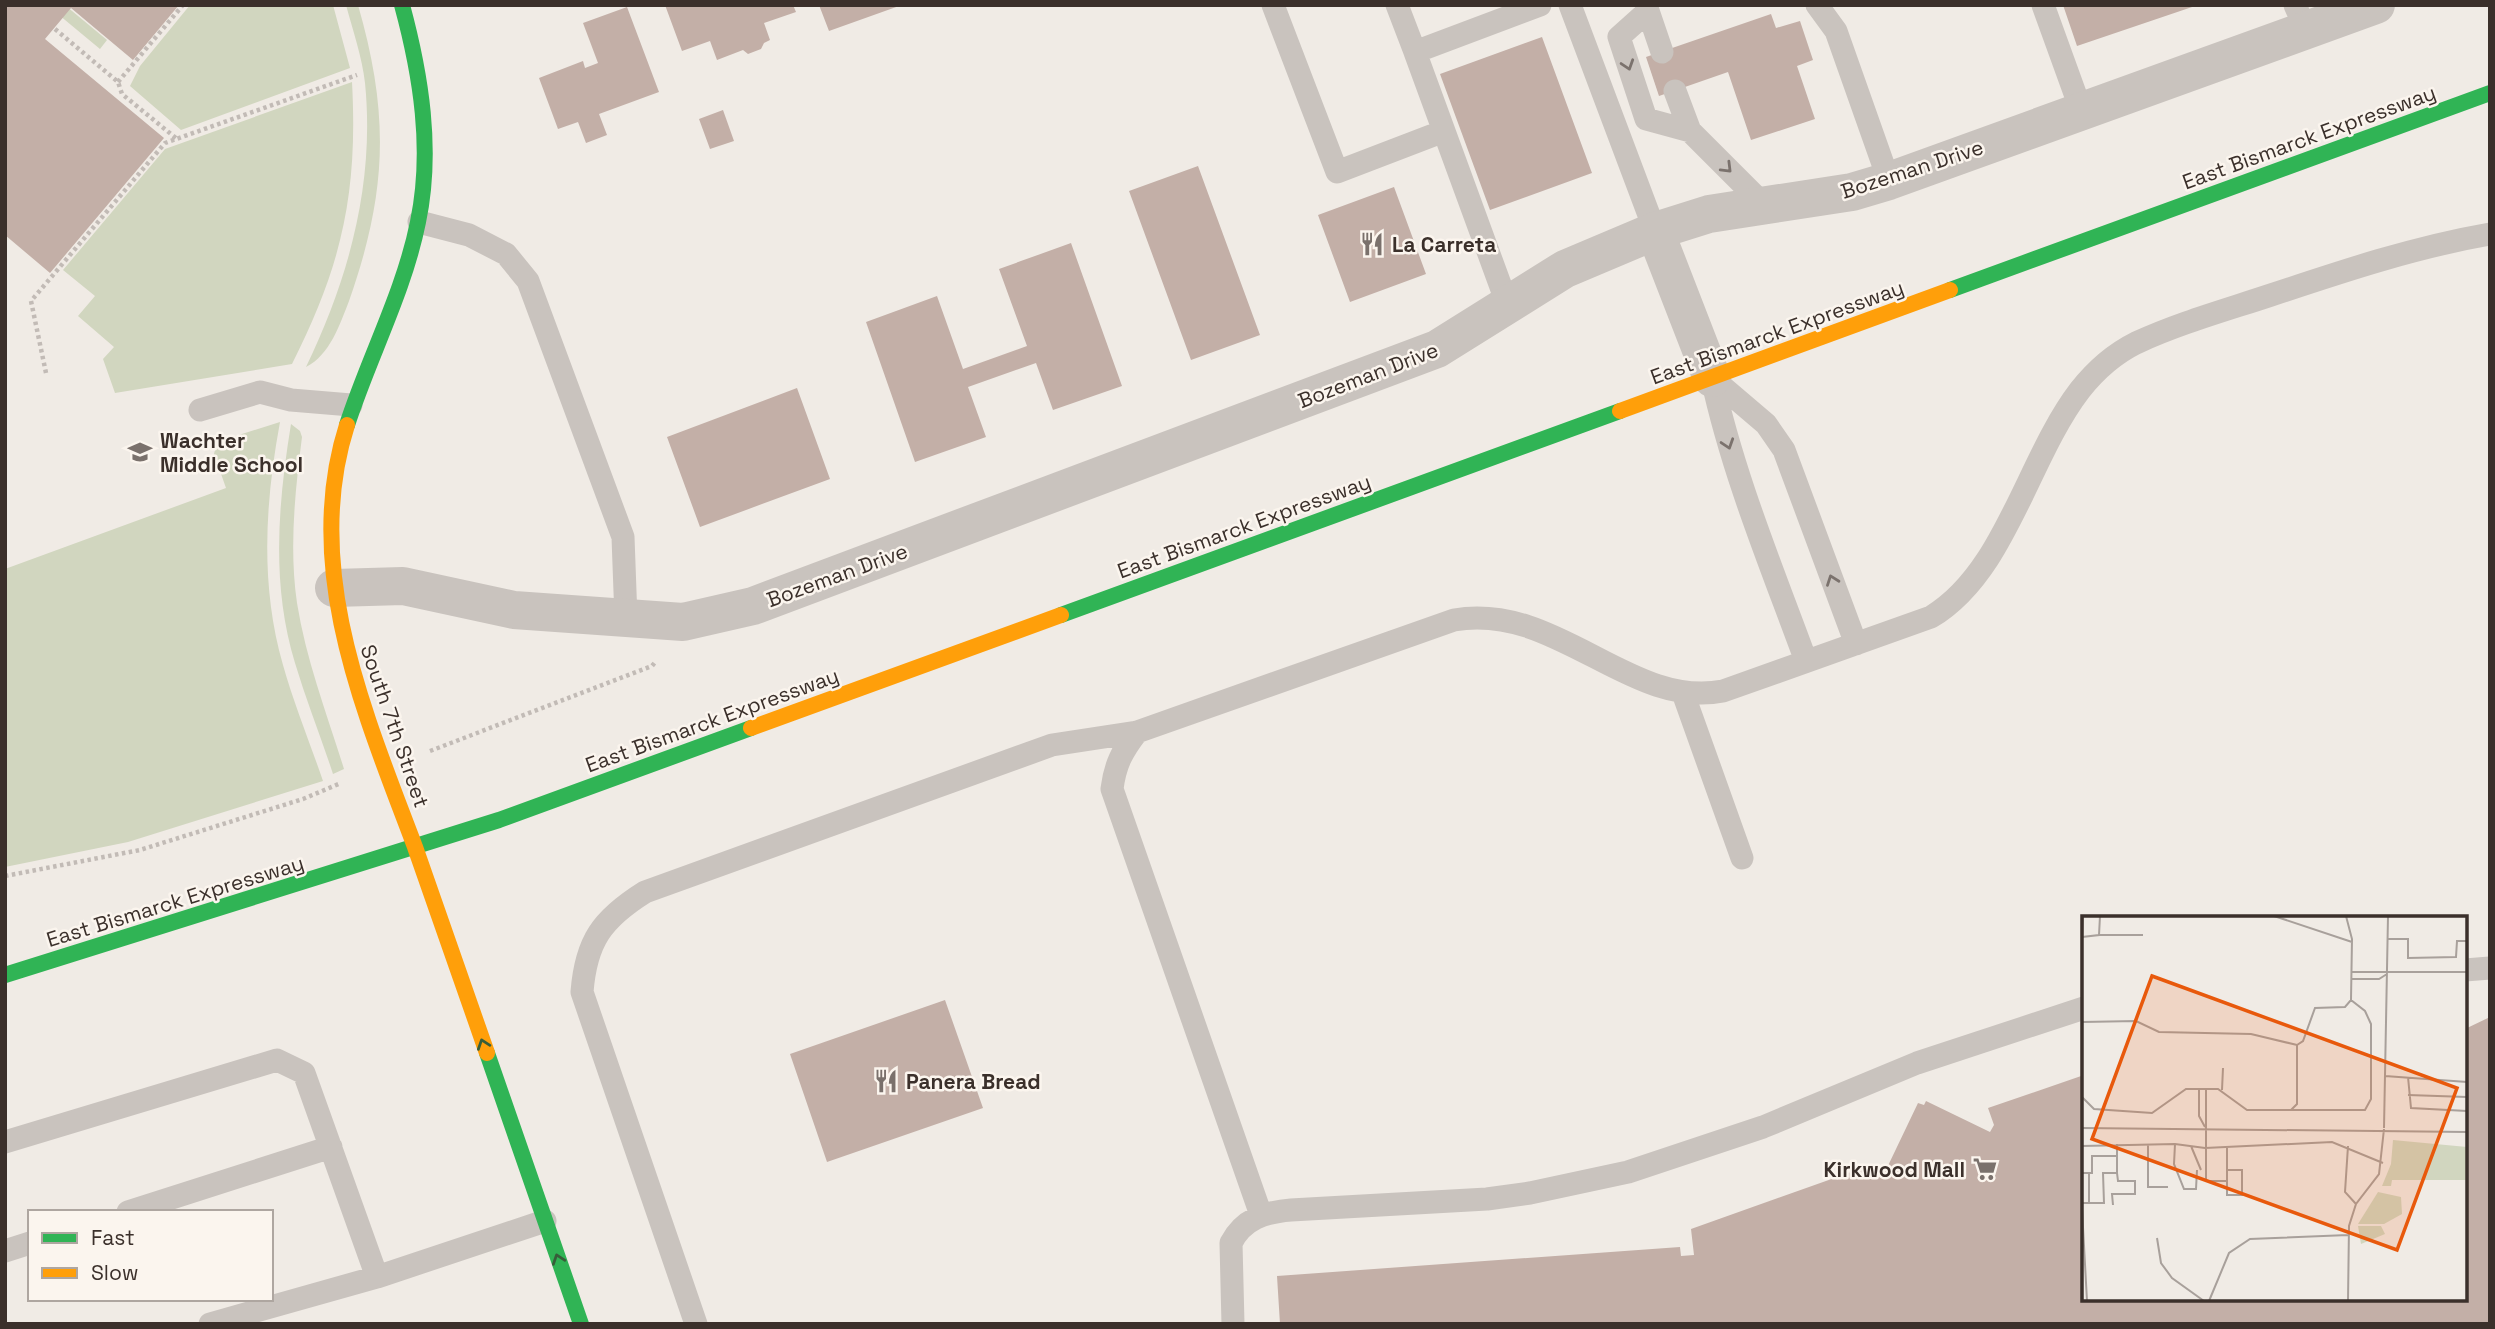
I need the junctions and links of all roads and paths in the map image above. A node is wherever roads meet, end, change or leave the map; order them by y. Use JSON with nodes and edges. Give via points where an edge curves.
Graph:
{"nodes":[{"id":1,"x":183,"y":5,"type":"edge"},
{"id":2,"x":402,"y":5,"type":"edge"},
{"id":3,"x":1273,"y":5,"type":"edge"},
{"id":4,"x":1397,"y":5,"type":"edge"},
{"id":5,"x":1570,"y":5,"type":"edge"},
{"id":6,"x":1817,"y":5,"type":"edge"},
{"id":7,"x":2043,"y":5,"type":"edge"},
{"id":8,"x":2376,"y":5,"type":"edge"},
{"id":9,"x":1536,"y":6,"type":"edge"},
{"id":10,"x":1647,"y":8,"type":"edge"},
{"id":11,"x":2301,"y":18,"type":"edge"},
{"id":12,"x":55,"y":29,"type":"dead end"},
{"id":13,"x":1415,"y":52,"type":"junction"},
{"id":14,"x":1662,"y":52,"type":"dead end"},
{"id":15,"x":357,"y":75,"type":"dead end"},
{"id":16,"x":118,"y":82,"type":"junction"},
{"id":17,"x":1675,"y":91,"type":"dead end"},
{"id":18,"x":2490,"y":93,"type":"edge"},
{"id":19,"x":2081,"y":110,"type":"junction"},
{"id":20,"x":1444,"y":131,"type":"junction"},
{"id":21,"x":1690,"y":131,"type":"junction"},
{"id":22,"x":177,"y":139,"type":"junction"},
{"id":23,"x":1889,"y":181,"type":"junction"},
{"id":24,"x":1764,"y":205,"type":"junction"},
{"id":25,"x":419,"y":222,"type":"junction"},
{"id":26,"x":1655,"y":231,"type":"junction"},
{"id":27,"x":2490,"y":234,"type":"edge"},
{"id":28,"x":1508,"y":306,"type":"junction"},
{"id":29,"x":46,"y":373,"type":"dead end"},
{"id":30,"x":1712,"y":378,"type":"junction"},
{"id":31,"x":351,"y":405,"type":"junction"},
{"id":32,"x":200,"y":410,"type":"dead end"},
{"id":33,"x":334,"y":588,"type":"junction"},
{"id":34,"x":626,"y":619,"type":"junction"},
{"id":35,"x":683,"y":622,"type":"junction"},
{"id":36,"x":1856,"y":644,"type":"junction"},
{"id":37,"x":1806,"y":661,"type":"junction"},
{"id":38,"x":1683,"y":692,"type":"junction"},
{"id":39,"x":1137,"y":732,"type":"junction"},
{"id":40,"x":430,"y":751,"type":"dead end"},
{"id":41,"x":341,"y":783,"type":"dead end"},
{"id":42,"x":415,"y":848,"type":"junction"},
{"id":43,"x":1742,"y":858,"type":"dead end"},
{"id":44,"x":5,"y":876,"type":"edge"},
{"id":45,"x":2490,"y":968,"type":"edge"},
{"id":46,"x":2467,"y":970,"type":"edge"},
{"id":47,"x":5,"y":975,"type":"edge"},
{"id":48,"x":2082,"y":1009,"type":"edge"},
{"id":49,"x":5,"y":1142,"type":"edge"},
{"id":50,"x":331,"y":1147,"type":"junction"},
{"id":51,"x":134,"y":1210,"type":"edge"},
{"id":52,"x":1261,"y":1215,"type":"junction"},
{"id":53,"x":545,"y":1221,"type":"junction"},
{"id":54,"x":28,"y":1244,"type":"edge"},
{"id":55,"x":5,"y":1251,"type":"edge"},
{"id":56,"x":377,"y":1277,"type":"junction"},
{"id":57,"x":210,"y":1324,"type":"edge"},
{"id":58,"x":581,"y":1324,"type":"edge"},
{"id":59,"x":696,"y":1324,"type":"edge"},
{"id":60,"x":1233,"y":1324,"type":"edge"}],
"edges":[{"from":1,"to":16,"type":"path"},
{"from":2,"to":25,"type":"main road","name":"South 7th Street","via":[[415,49],[421,100],[424,166]]},
{"from":3,"to":20,"type":"lane","via":[[1337,172]]},
{"from":4,"to":13,"type":"lane"},
{"from":5,"to":26,"type":"lane"},
{"from":6,"to":23,"type":"lane","via":[[1836,31]]},
{"from":7,"to":19,"type":"lane"},
{"from":8,"to":11,"type":"street","name":"Bozeman Drive"},
{"from":9,"to":13,"type":"lane"},
{"from":10,"to":14,"type":"lane"},
{"from":10,"to":21,"type":"lane","one_way":true,"via":[[1619,37],[1646,120]]},
{"from":11,"to":19,"type":"street","name":"Bozeman Drive"},
{"from":12,"to":16,"type":"path"},
{"from":13,"to":20,"type":"lane"},
{"from":15,"to":22,"type":"path"},
{"from":16,"to":22,"type":"path","via":[[122,94]]},
{"from":17,"to":21,"type":"lane"},
{"from":18,"to":30,"type":"main road","name":"East Bismarck Expressway"},
{"from":19,"to":23,"type":"street","name":"Bozeman Drive"},
{"from":20,"to":28,"type":"lane"},
{"from":21,"to":24,"type":"lane","one_way":true},
{"from":22,"to":29,"type":"path","via":[[165,143],[31,301]]},
{"from":23,"to":24,"type":"street","name":"Bozeman Drive","via":[[1852,192]]},
{"from":24,"to":26,"type":"street","name":"Bozeman Drive","via":[[1709,214]]},
{"from":25,"to":31,"type":"main road","name":"South 7th Street"},
{"from":25,"to":34,"type":"lane","via":[[470,235],[506,254],[528,281],[623,537]]},
{"from":26,"to":28,"type":"street","name":"Bozeman Drive","via":[[1566,269]]},
{"from":26,"to":30,"type":"street"},
{"from":27,"to":36,"type":"lane","via":[[2366,263],[2169,331],[2115,356],[2079,391],[1965,592],[1931,617]]},
{"from":28,"to":35,"type":"street","name":"Bozeman Drive","via":[[1437,349],[753,606]]},
{"from":36,"to":30,"type":"lane","one_way":true,"via":[[1784,450],[1766,424]]},
{"from":30,"to":37,"type":"lane","one_way":true,"via":[[1723,430]]},
{"from":30,"to":42,"type":"main road","name":"East Bismarck Expressway"},
{"from":31,"to":32,"type":"lane","via":[[291,400],[260,392]]},
{"from":31,"to":33,"type":"main road","name":"South 7th Street","via":[[331,504]]},
{"from":33,"to":34,"type":"street","name":"Bozeman Drive","via":[[403,586],[514,610]]},
{"from":33,"to":42,"type":"main road","name":"South 7th Street","via":[[358,699]]},
{"from":34,"to":35,"type":"street","name":"Bozeman Drive"},
{"from":35,"to":40,"type":"path","via":[[652,666]]},
{"from":36,"to":37,"type":"lane"},
{"from":37,"to":38,"type":"lane","via":[[1723,691]]},
{"from":38,"to":39,"type":"lane","via":[[1520,622],[1476,616],[1431,626]]},
{"from":38,"to":43,"type":"lane"},
{"from":39,"to":52,"type":"lane","via":[[1115,768],[1112,789]]},
{"from":39,"to":59,"type":"lane","via":[[1052,745],[645,892],[603,924],[584,968],[582,992]]},
{"from":41,"to":44,"type":"path","via":[[140,850]]},
{"from":42,"to":47,"type":"main road","name":"East Bismarck Expressway"},
{"from":53,"to":42,"type":"main road","name":"South 7th Street","one_way":true},
{"from":45,"to":46,"type":"lane"},
{"from":48,"to":52,"type":"lane","via":[[1917,1063],[1763,1127],[1628,1172],[1498,1197]]},
{"from":49,"to":50,"type":"lane","via":[[277,1060],[304,1073]]},
{"from":50,"to":51,"type":"lane"},
{"from":50,"to":56,"type":"lane"},
{"from":52,"to":60,"type":"lane","via":[[1237,1231],[1231,1243]]},
{"from":53,"to":56,"type":"lane"},
{"from":58,"to":53,"type":"main road","name":"South 7th Street","one_way":true},
{"from":54,"to":55,"type":"lane"},
{"from":56,"to":57,"type":"lane"}]}
